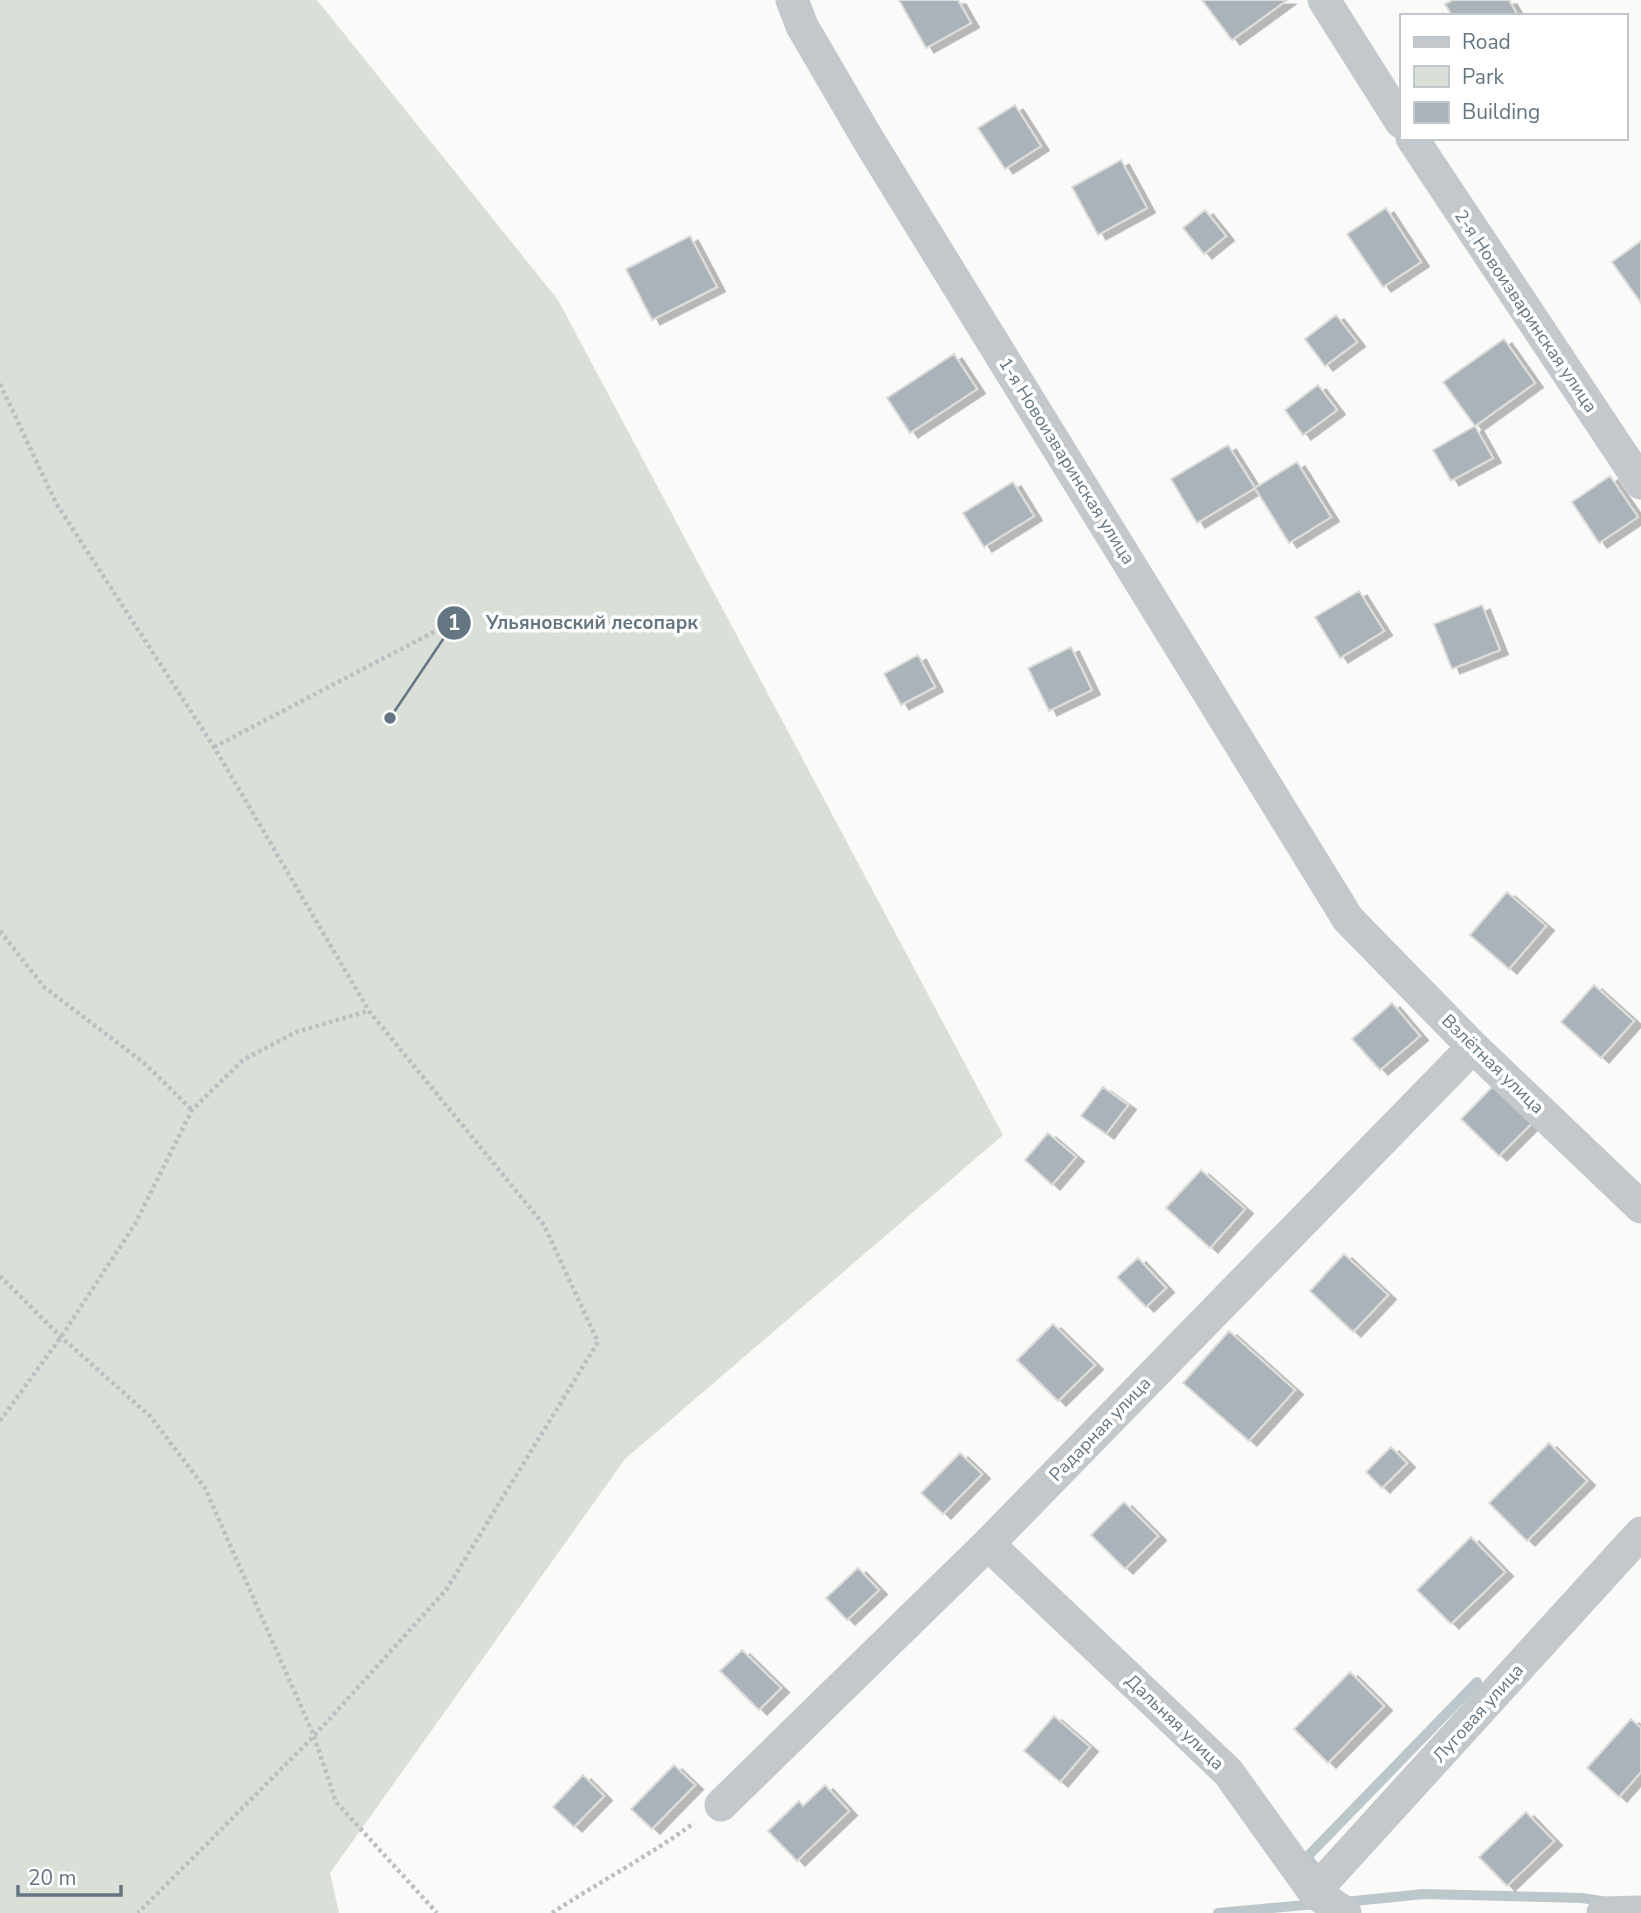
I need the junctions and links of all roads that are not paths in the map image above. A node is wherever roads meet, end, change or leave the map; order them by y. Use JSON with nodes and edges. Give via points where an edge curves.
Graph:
{"nodes":[{"id":1,"x":792,"y":0,"type":"edge"},
{"id":2,"x":1324,"y":0,"type":"edge"},
{"id":3,"x":1400,"y":120,"type":"edge"},
{"id":4,"x":1413,"y":140,"type":"edge"},
{"id":5,"x":1641,"y":483,"type":"edge"},
{"id":6,"x":1348,"y":919,"type":"joint"},
{"id":7,"x":1473,"y":1047,"type":"junction"},
{"id":8,"x":1641,"y":1207,"type":"edge"},
{"id":9,"x":1641,"y":1533,"type":"edge"},
{"id":10,"x":988,"y":1544,"type":"junction"},
{"id":11,"x":721,"y":1805,"type":"road end"},
{"id":12,"x":1314,"y":1892,"type":"junction"},
{"id":13,"x":1641,"y":1912,"type":"edge"},
{"id":14,"x":1345,"y":1913,"type":"edge"},
{"id":15,"x":1603,"y":1913,"type":"edge"}],
"edges":[{"from":1,"to":6,"type":"street","name":"1-я Новоизваринская улица","via":[[802,26],[869,141]]},
{"from":2,"to":3,"type":"street"},
{"from":4,"to":5,"type":"street","name":"2-я Новоизваринская улица"},
{"from":6,"to":7,"type":"street","name":"Взлётная улица"},
{"from":7,"to":8,"type":"street","name":"Взлётная улица"},
{"from":7,"to":10,"type":"street","name":"Радарная улица"},
{"from":9,"to":12,"type":"street","name":"Луговая улица"},
{"from":10,"to":11,"type":"street","name":"Радарная улица"},
{"from":10,"to":12,"type":"street","name":"Дальняя улица","via":[[1228,1772]]},
{"from":12,"to":14,"type":"street","name":"Дальняя улица"},
{"from":13,"to":15,"type":"street"}]}
